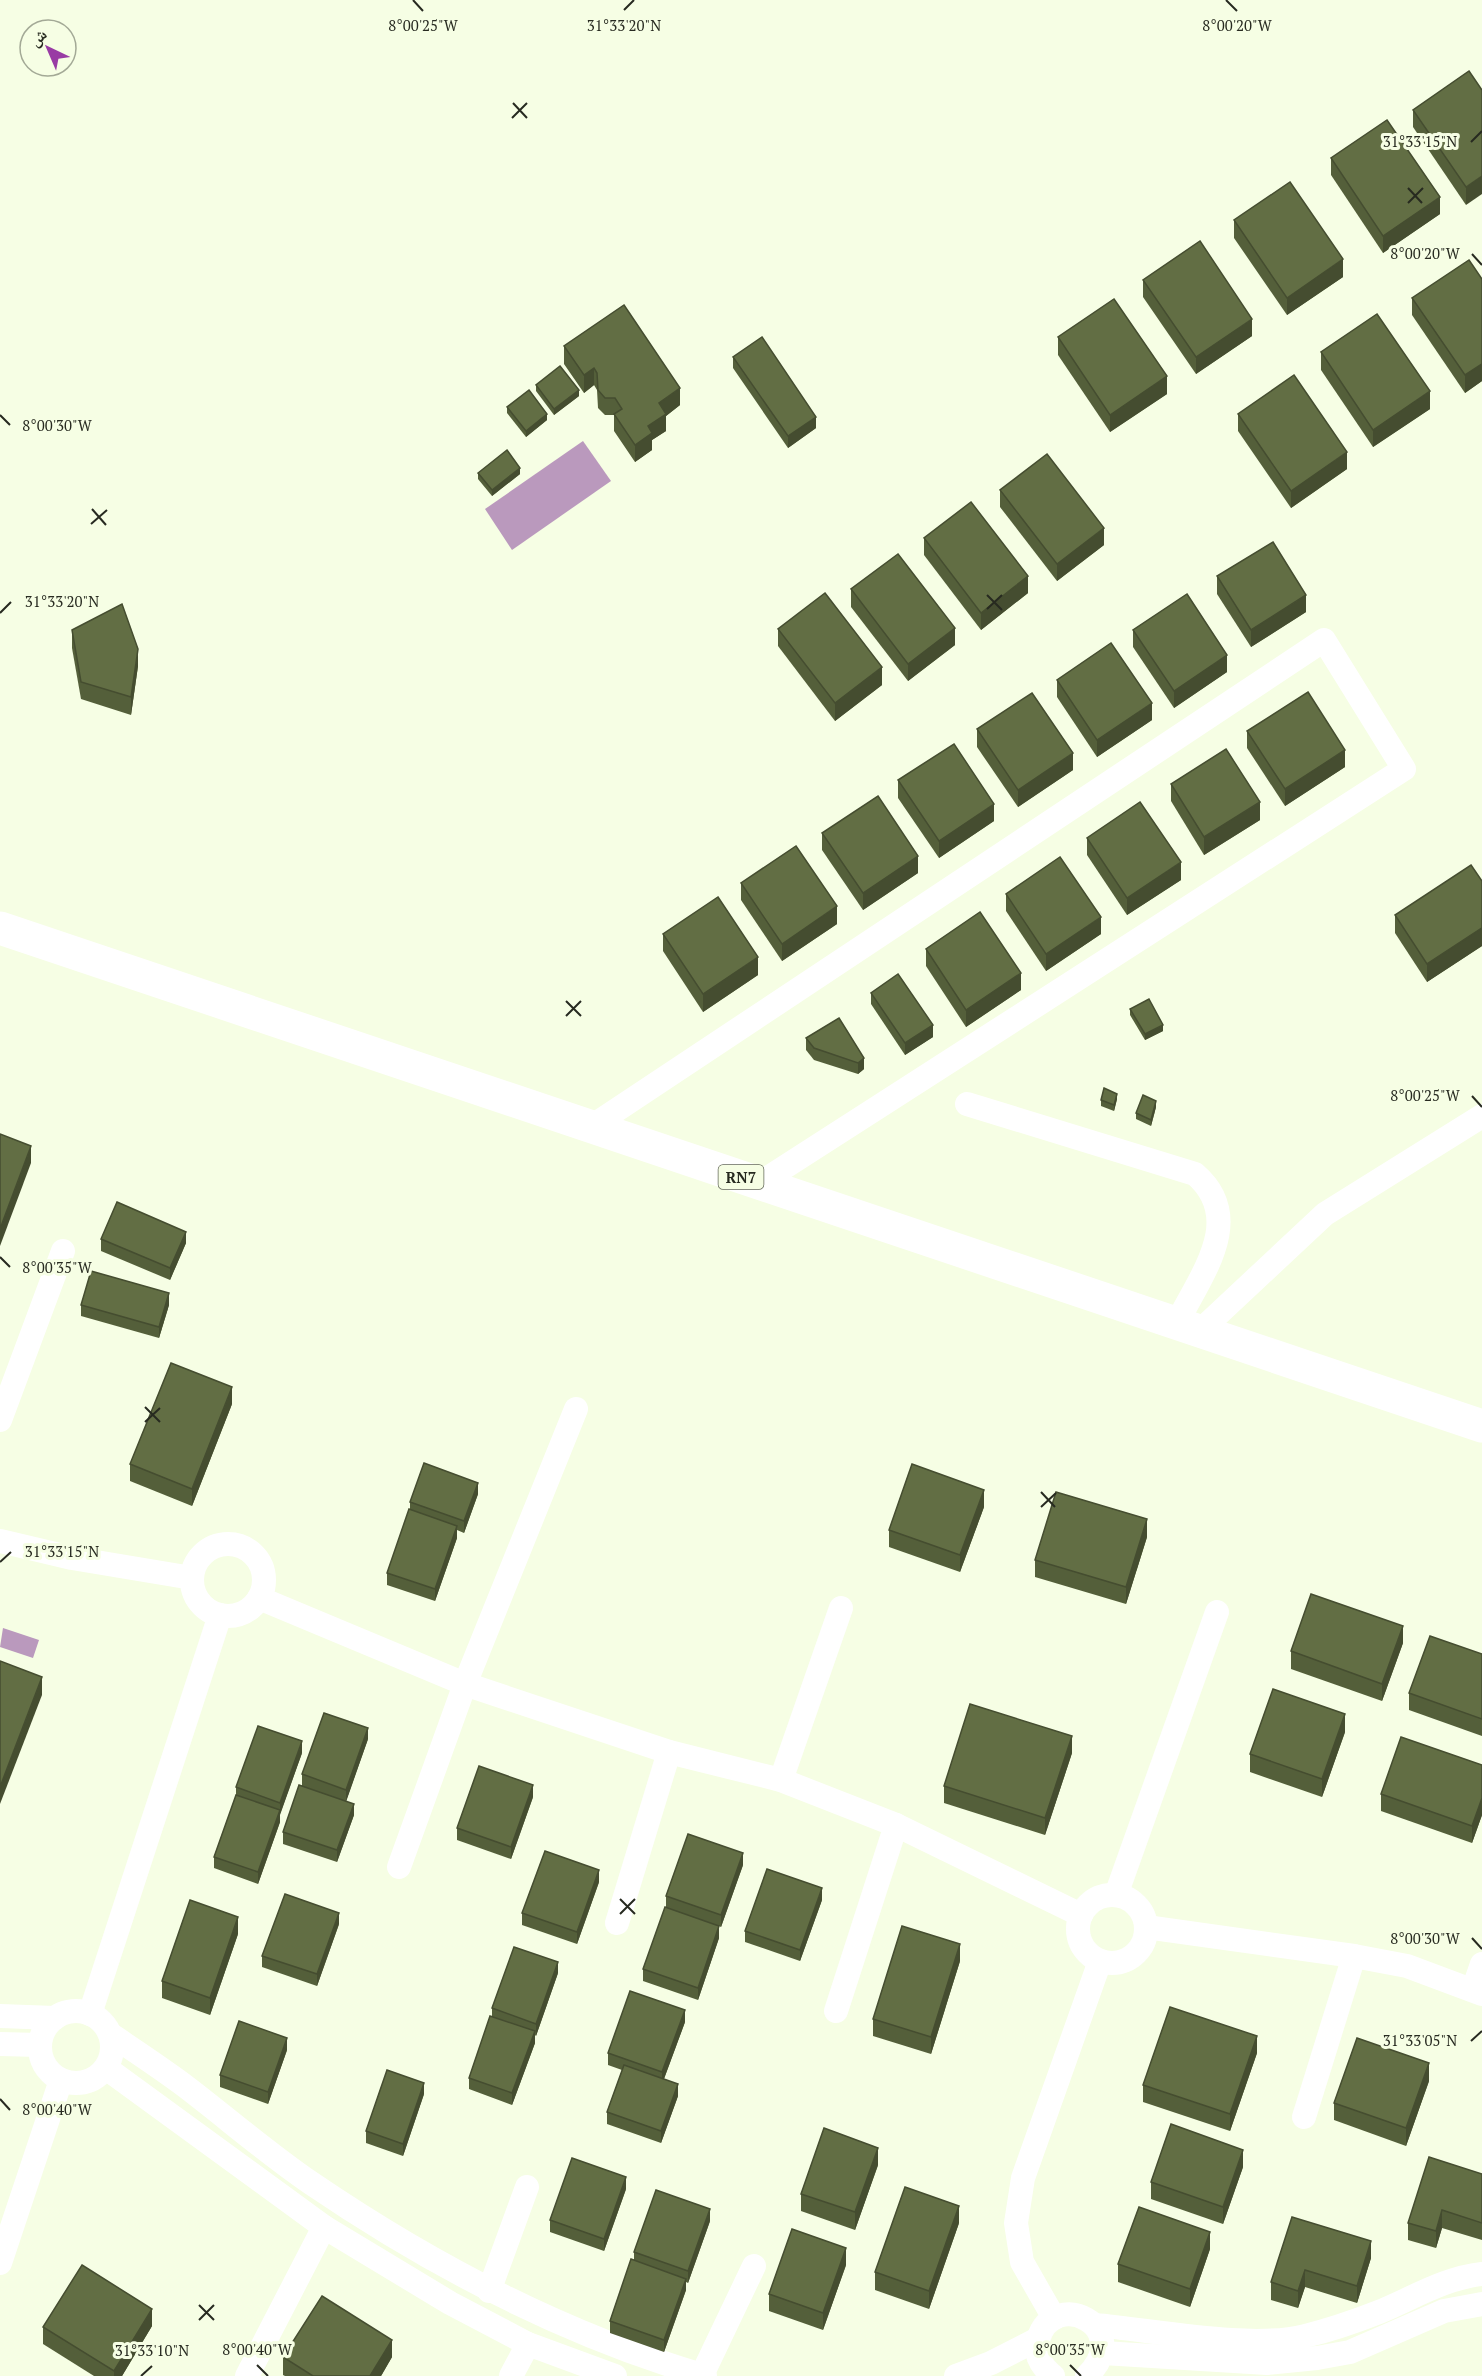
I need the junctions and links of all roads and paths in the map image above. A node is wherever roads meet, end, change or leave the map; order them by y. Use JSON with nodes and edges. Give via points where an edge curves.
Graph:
{"nodes":[{"id":1,"x":0,"y":928,"type":"edge"},
{"id":2,"x":967,"y":1104,"type":"dead end"},
{"id":3,"x":1482,"y":1116,"type":"edge"},
{"id":4,"x":591,"y":1127,"type":"junction"},
{"id":5,"x":760,"y":1184,"type":"junction"},
{"id":6,"x":63,"y":1251,"type":"dead end"},
{"id":7,"x":1189,"y":1327,"type":"junction"},
{"id":8,"x":576,"y":1409,"type":"dead end"},
{"id":9,"x":0,"y":1420,"type":"edge"},
{"id":10,"x":1482,"y":1426,"type":"edge"},
{"id":11,"x":0,"y":1541,"type":"edge"},
{"id":12,"x":192,"y":1578,"type":"junction"},
{"id":13,"x":260,"y":1598,"type":"junction"},
{"id":14,"x":841,"y":1608,"type":"dead end"},
{"id":15,"x":1217,"y":1611,"type":"dead end"},
{"id":16,"x":219,"y":1616,"type":"junction"},
{"id":17,"x":465,"y":1684,"type":"junction"},
{"id":18,"x":669,"y":1752,"type":"junction"},
{"id":19,"x":781,"y":1780,"type":"junction"},
{"id":20,"x":896,"y":1825,"type":"junction"},
{"id":21,"x":399,"y":1867,"type":"dead end"},
{"id":22,"x":1116,"y":1895,"type":"junction"},
{"id":23,"x":1081,"y":1916,"type":"junction"},
{"id":24,"x":617,"y":1923,"type":"dead end"},
{"id":25,"x":1146,"y":1927,"type":"junction"},
{"id":26,"x":1354,"y":1956,"type":"junction"},
{"id":27,"x":1100,"y":1961,"type":"junction"},
{"id":28,"x":1482,"y":1964,"type":"edge"},
{"id":29,"x":1478,"y":1992,"type":"edge"},
{"id":30,"x":836,"y":2011,"type":"dead end"},
{"id":31,"x":90,"y":2014,"type":"junction"},
{"id":32,"x":0,"y":2016,"type":"edge"},
{"id":33,"x":55,"y":2018,"type":"junction"},
{"id":34,"x":110,"y":2034,"type":"junction"},
{"id":35,"x":0,"y":2044,"type":"edge"},
{"id":36,"x":40,"y":2045,"type":"junction"},
{"id":37,"x":106,"y":2068,"type":"junction"},
{"id":38,"x":61,"y":2080,"type":"junction"},
{"id":39,"x":1304,"y":2117,"type":"dead end"},
{"id":40,"x":527,"y":2187,"type":"dead end"},
{"id":41,"x":324,"y":2227,"type":"junction"},
{"id":42,"x":0,"y":2263,"type":"edge"},
{"id":43,"x":754,"y":2266,"type":"dead end"},
{"id":44,"x":1482,"y":2274,"type":"edge"},
{"id":45,"x":489,"y":2291,"type":"junction"},
{"id":46,"x":1482,"y":2304,"type":"edge"},
{"id":47,"x":1054,"y":2318,"type":"junction"},
{"id":48,"x":1095,"y":2325,"type":"junction"},
{"id":49,"x":1038,"y":2339,"type":"junction"},
{"id":50,"x":528,"y":2344,"type":"junction"},
{"id":51,"x":1103,"y":2353,"type":"junction"},
{"id":52,"x":1044,"y":2374,"type":"edge"},
{"id":53,"x":247,"y":2376,"type":"edge"},
{"id":54,"x":511,"y":2376,"type":"edge"},
{"id":55,"x":615,"y":2376,"type":"edge"},
{"id":56,"x":703,"y":2376,"type":"edge"},
{"id":57,"x":956,"y":2376,"type":"edge"},
{"id":58,"x":1087,"y":2376,"type":"edge"}],
"edges":[{"from":1,"to":4,"type":"main road","number":"RN7"},
{"from":2,"to":7,"type":"street","via":[[1195,1174],[1205,1183],[1219,1206],[1219,1233]]},
{"from":3,"to":7,"type":"street","via":[[1325,1214]]},
{"from":4,"to":5,"type":"main road","number":"RN7"},
{"from":4,"to":5,"type":"street","via":[[1324,640],[1404,769]]},
{"from":5,"to":7,"type":"main road","number":"RN7"},
{"from":6,"to":9,"type":"street"},
{"from":7,"to":10,"type":"main road","number":"RN7"},
{"from":8,"to":17,"type":"street"},
{"from":11,"to":12,"type":"street","via":[[72,1558]]},
{"from":12,"to":13,"type":"street","via":[[195,1566],[210,1549],[233,1544],[244,1548],[260,1564],[264,1575]]},
{"from":12,"to":16,"type":"street","via":[[199,1602]]},
{"from":13,"to":16,"type":"street","via":[[242,1613]]},
{"from":13,"to":17,"type":"street"},
{"from":14,"to":19,"type":"street"},
{"from":15,"to":22,"type":"street"},
{"from":16,"to":31,"type":"street"},
{"from":17,"to":18,"type":"street"},
{"from":17,"to":21,"type":"street"},
{"from":18,"to":19,"type":"street"},
{"from":18,"to":24,"type":"street"},
{"from":19,"to":20,"type":"street"},
{"from":20,"to":23,"type":"street"},
{"from":20,"to":30,"type":"street"},
{"from":22,"to":23,"type":"street","via":[[1097,1899]]},
{"from":22,"to":25,"type":"street","via":[[1140,1910]]},
{"from":23,"to":27,"type":"street","via":[[1079,1936],[1083,1947]]},
{"from":25,"to":26,"type":"street"},
{"from":25,"to":27,"type":"street","via":[[1144,1939],[1134,1954],[1113,1963]]},
{"from":26,"to":29,"type":"street","via":[[1407,1966]]},
{"from":26,"to":39,"type":"street"},
{"from":27,"to":47,"type":"street","via":[[1023,2178],[1016,2223],[1022,2262]]},
{"from":28,"to":29,"type":"street"},
{"from":31,"to":33,"type":"street","via":[[78,2011]]},
{"from":31,"to":34,"type":"street"},
{"from":32,"to":33,"type":"street"},
{"from":33,"to":36,"type":"street","via":[[45,2029]]},
{"from":34,"to":37,"type":"street","via":[[111,2056]]},
{"from":34,"to":45,"type":"street","via":[[310,2182]]},
{"from":35,"to":36,"type":"street"},
{"from":36,"to":38,"type":"street","via":[[45,2066]]},
{"from":37,"to":38,"type":"street","via":[[85,2082]]},
{"from":37,"to":41,"type":"street"},
{"from":38,"to":42,"type":"street"},
{"from":40,"to":45,"type":"street"},
{"from":41,"to":50,"type":"street","via":[[450,2303]]},
{"from":41,"to":53,"type":"street"},
{"from":43,"to":56,"type":"street"},
{"from":44,"to":48,"type":"street","via":[[1418,2292],[1380,2311],[1304,2337],[1222,2338]]},
{"from":45,"to":56,"type":"street","via":[[592,2336]]},
{"from":46,"to":51,"type":"street","via":[[1444,2311],[1350,2352],[1317,2358],[1267,2363]]},
{"from":47,"to":48,"type":"street","via":[[1080,2315]]},
{"from":47,"to":49,"type":"street"},
{"from":48,"to":51,"type":"street"},
{"from":49,"to":52,"type":"street","via":[[1037,2351]]},
{"from":49,"to":57,"type":"street"},
{"from":50,"to":54,"type":"street"},
{"from":50,"to":55,"type":"street"},
{"from":51,"to":58,"type":"street"}]}
